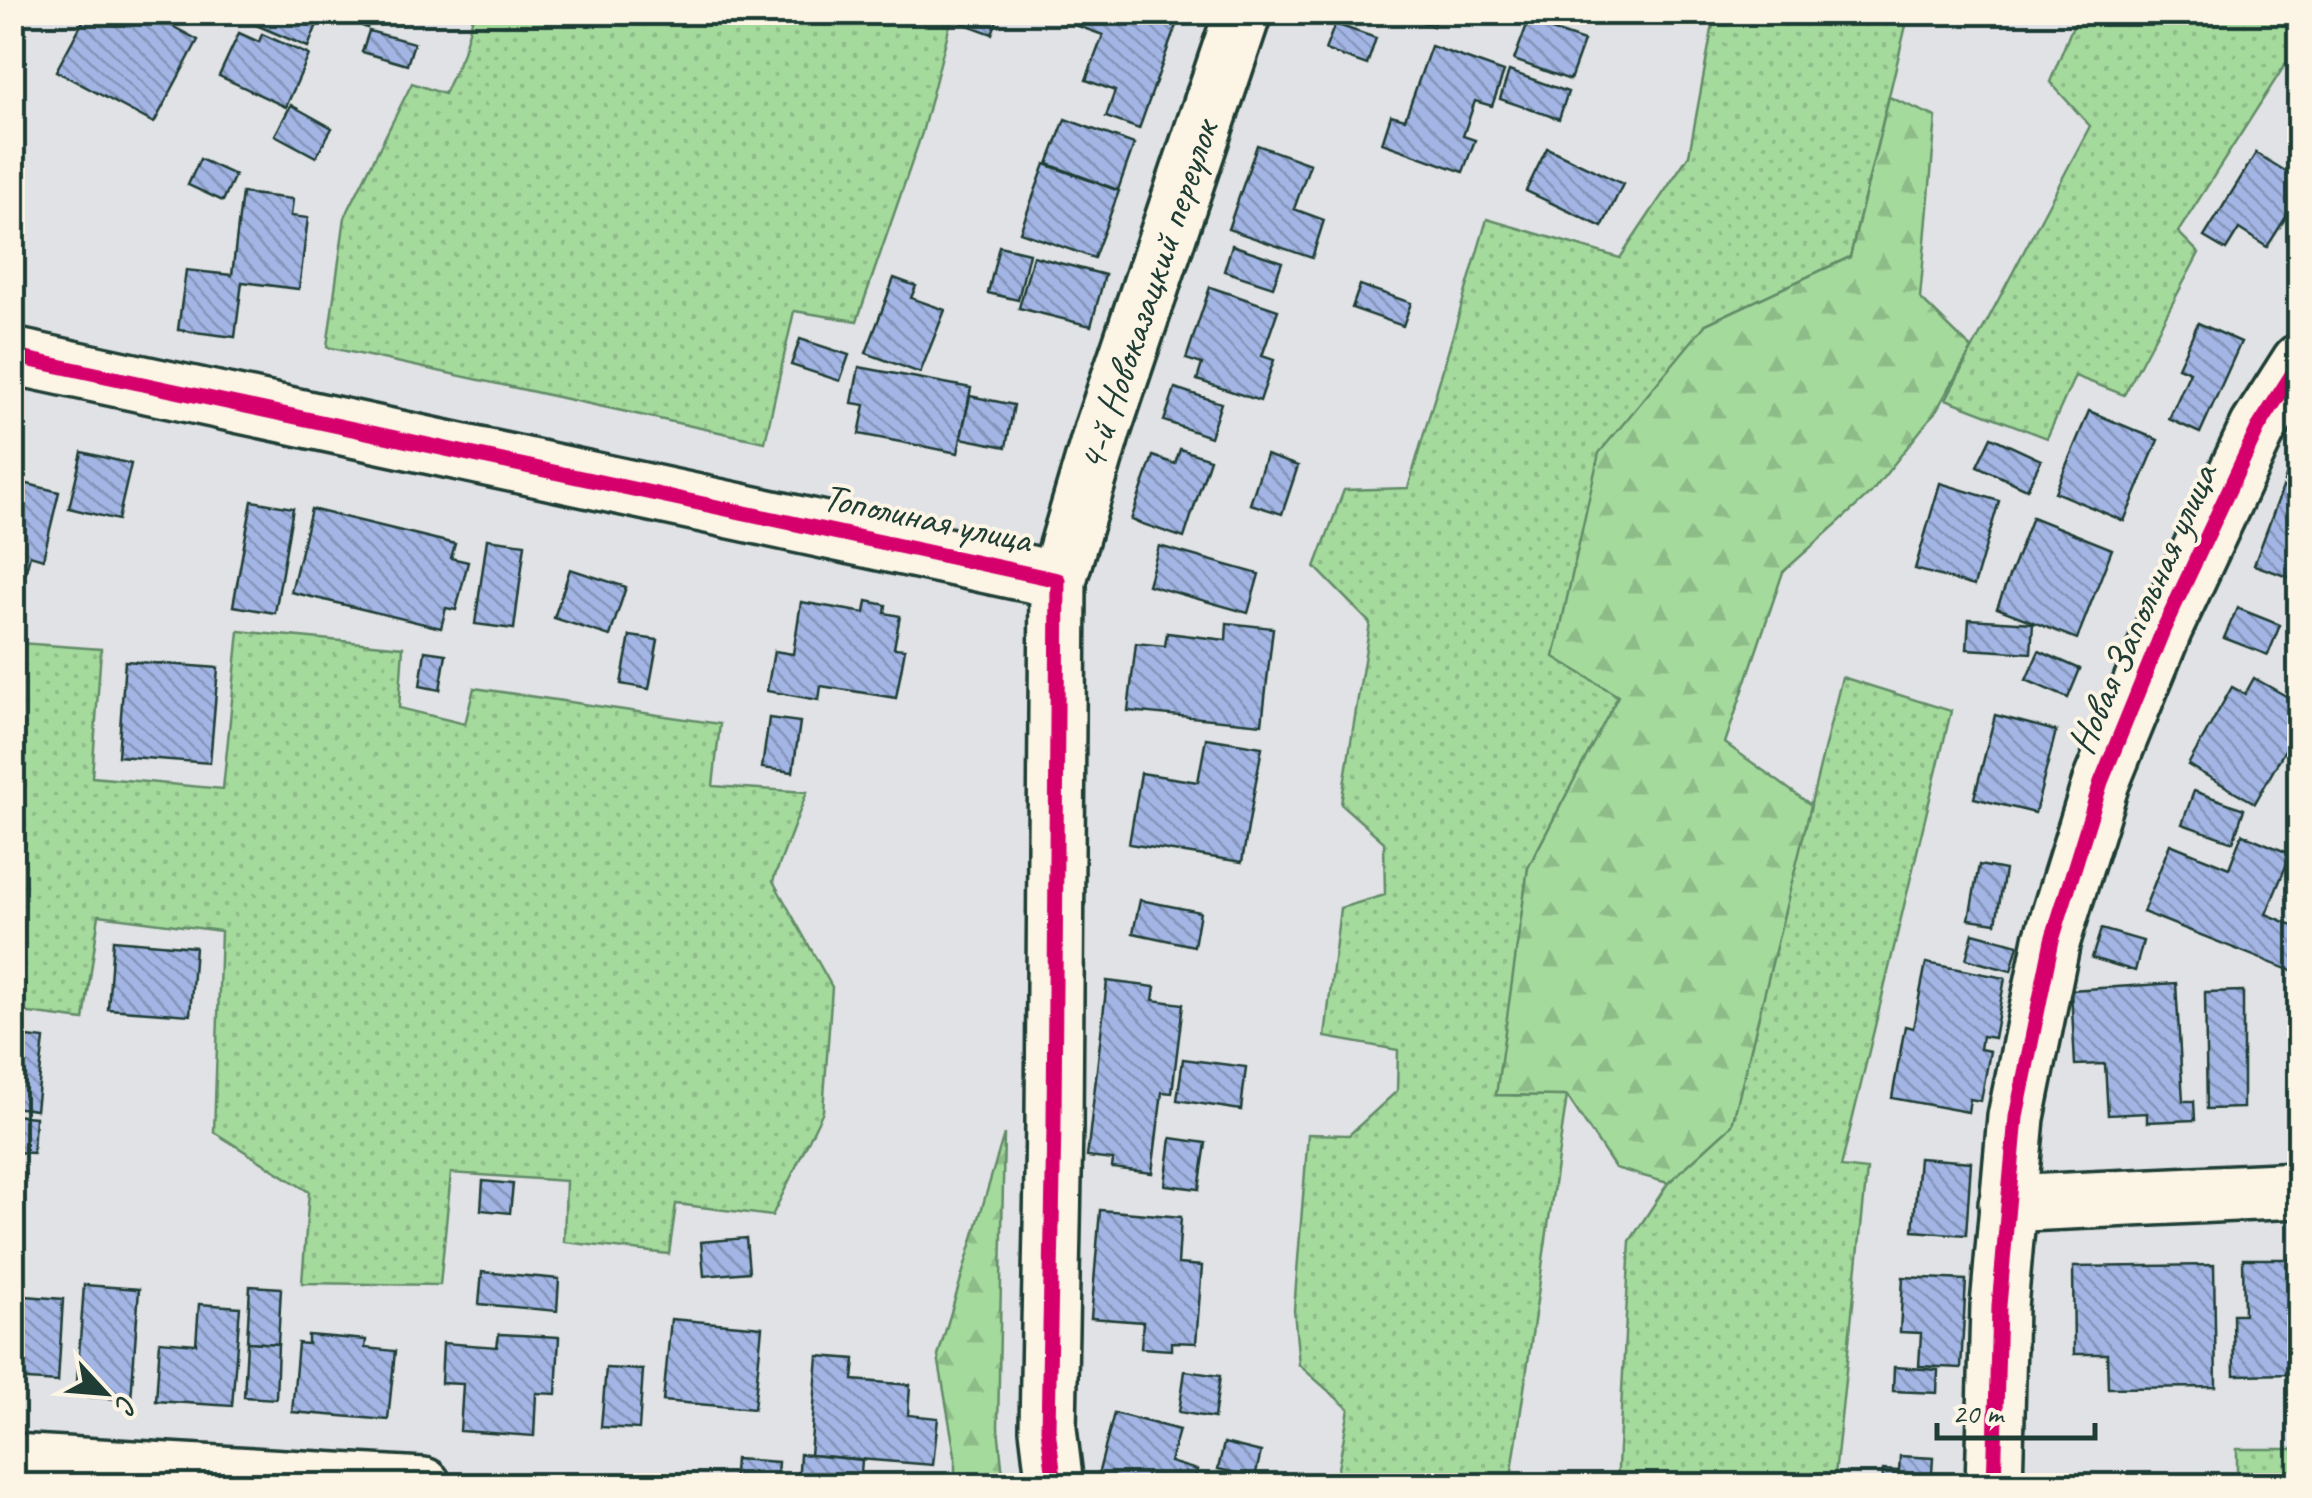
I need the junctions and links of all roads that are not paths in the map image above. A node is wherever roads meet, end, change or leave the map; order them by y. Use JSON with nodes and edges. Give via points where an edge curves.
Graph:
{"nodes":[{"id":1,"x":1242,"y":12,"type":"edge"},
{"id":2,"x":12,"y":356,"type":"edge"},
{"id":3,"x":2300,"y":362,"type":"edge"},
{"id":4,"x":1058,"y":580,"type":"junction"},
{"id":5,"x":2300,"y":1190,"type":"edge"},
{"id":6,"x":2008,"y":1204,"type":"junction"},
{"id":7,"x":12,"y":1462,"type":"edge"},
{"id":8,"x":423,"y":1486,"type":"edge"},
{"id":9,"x":1055,"y":1486,"type":"edge"},
{"id":10,"x":1994,"y":1486,"type":"edge"}],
"edges":[{"from":1,"to":4,"type":"street","name":"4-й Новоказацкий переулок"},
{"from":2,"to":4,"type":"street","name":"Тополиная улица"},
{"from":3,"to":6,"type":"street","name":"Новая Запольная улица","via":[[2258,428],[2101,782],[2052,940],[2016,1117]]},
{"from":4,"to":9,"type":"street","name":"Тополиная улица","via":[[1048,1429]]},
{"from":5,"to":6,"type":"street"},
{"from":6,"to":10,"type":"street","name":"Новая Запольная улица"},
{"from":7,"to":8,"type":"street"}]}
